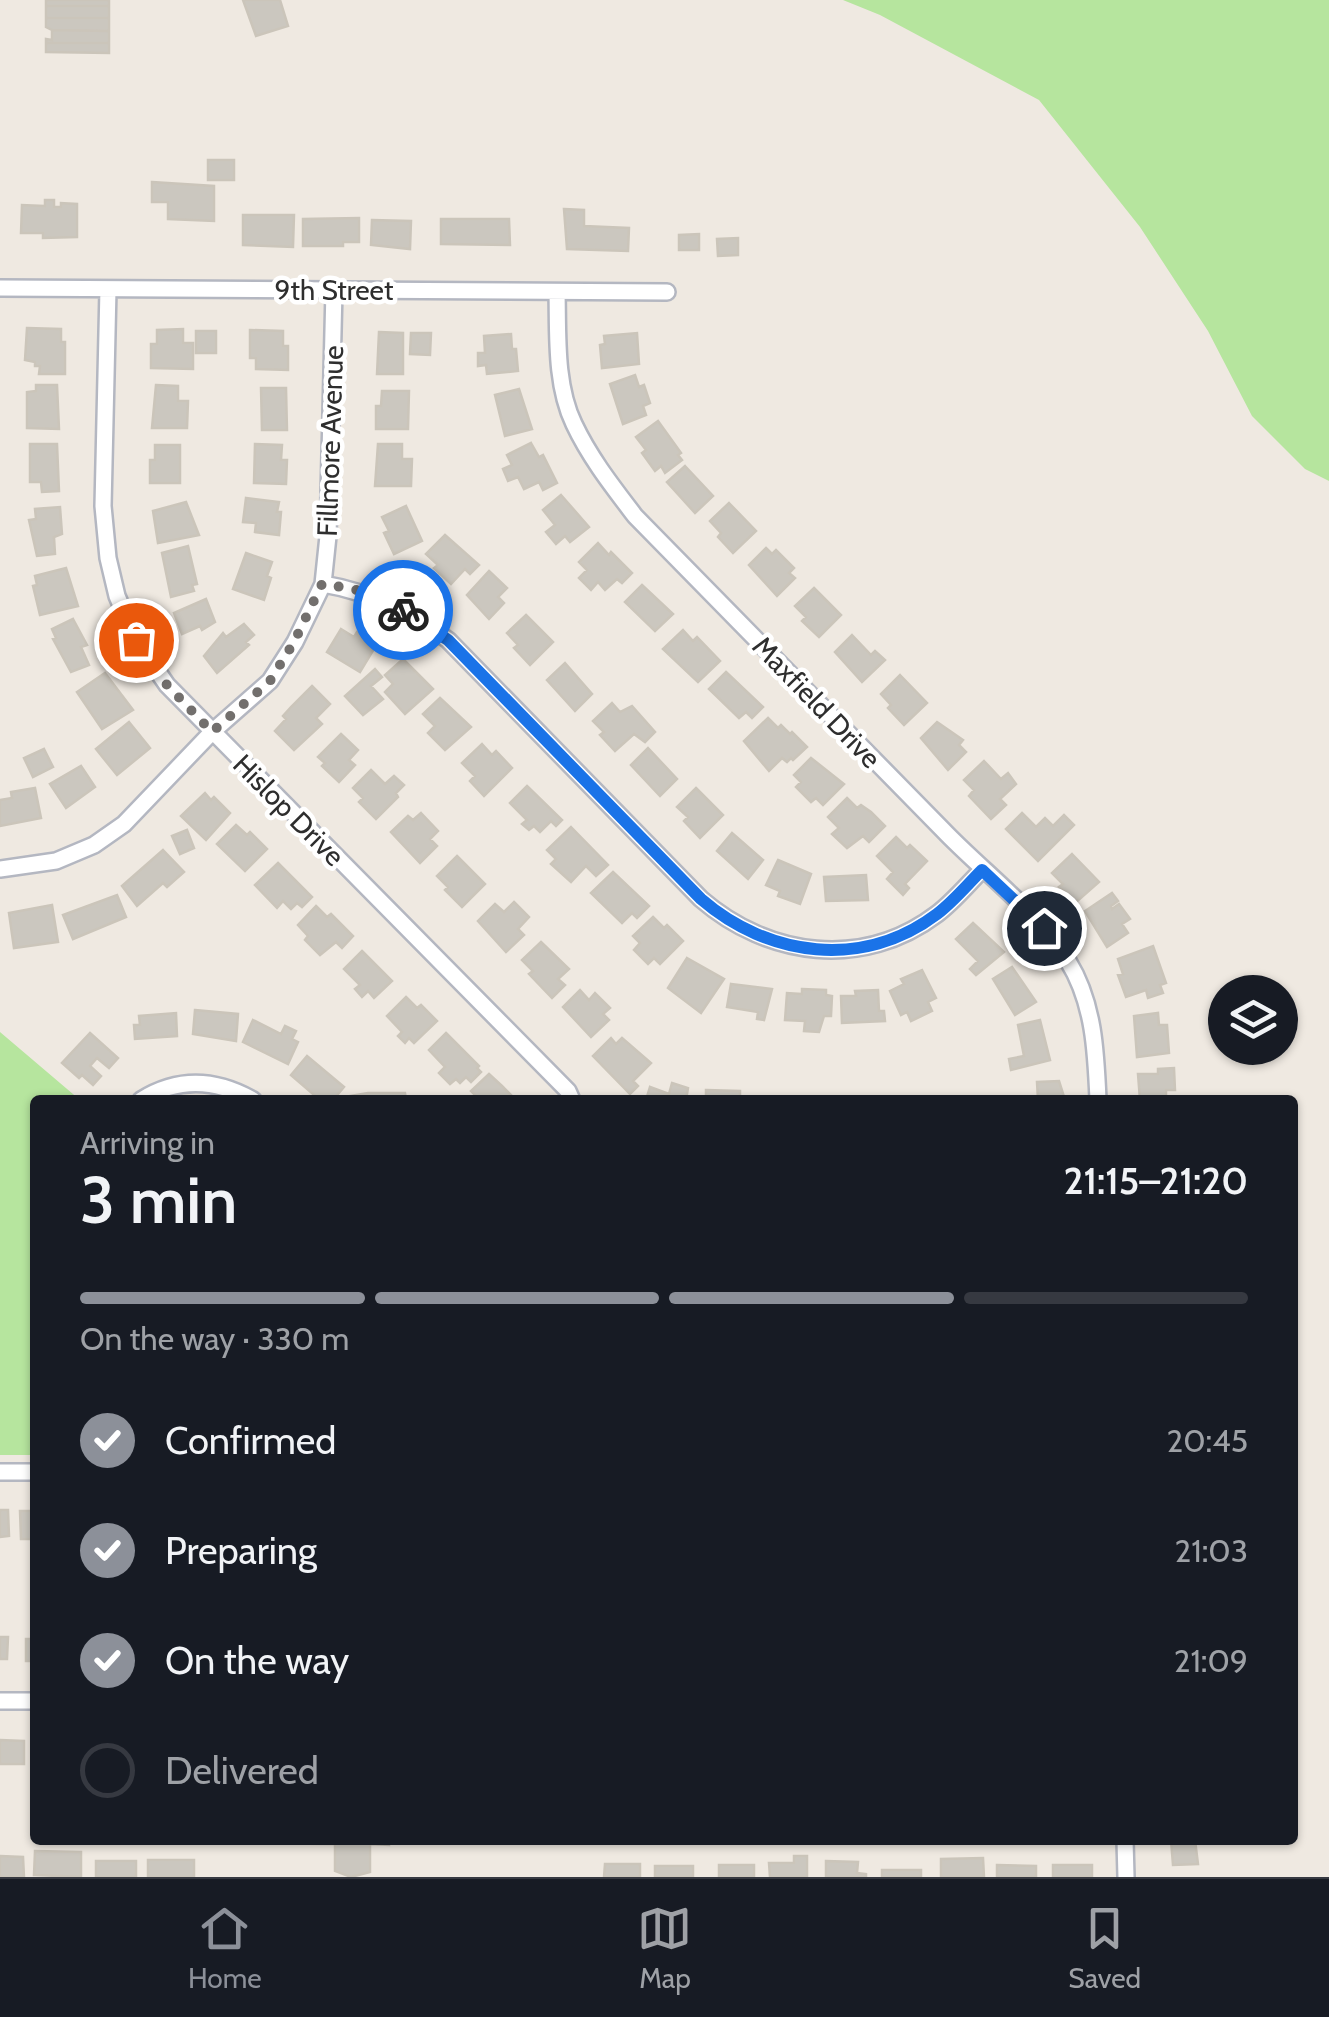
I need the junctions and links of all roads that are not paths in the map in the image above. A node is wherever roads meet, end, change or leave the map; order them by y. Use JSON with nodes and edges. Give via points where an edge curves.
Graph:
{"nodes":[{"id":1,"x":0,"y":288,"type":"edge"},
{"id":2,"x":108,"y":288,"type":"junction"},
{"id":3,"x":334,"y":290,"type":"junction"},
{"id":4,"x":557,"y":292,"type":"junction"},
{"id":5,"x":667,"y":292,"type":"dead end"},
{"id":6,"x":322,"y":584,"type":"junction"},
{"id":7,"x":212,"y":732,"type":"junction"},
{"id":8,"x":0,"y":869,"type":"edge"},
{"id":9,"x":982,"y":870,"type":"junction"},
{"id":10,"x":151,"y":1095,"type":"edge"},
{"id":11,"x":244,"y":1095,"type":"edge"},
{"id":12,"x":570,"y":1095,"type":"edge"},
{"id":13,"x":1098,"y":1095,"type":"edge"},
{"id":14,"x":0,"y":1472,"type":"edge"},
{"id":15,"x":30,"y":1472,"type":"edge"},
{"id":16,"x":0,"y":1701,"type":"edge"},
{"id":17,"x":30,"y":1701,"type":"edge"},
{"id":18,"x":1125,"y":1845,"type":"edge"},
{"id":19,"x":1126,"y":1877,"type":"edge"}],
"edges":[{"from":1,"to":2,"type":"street","name":"9th Street"},
{"from":2,"to":3,"type":"street","name":"9th Street"},
{"from":2,"to":7,"type":"street","name":"Hislop Drive","via":[[108,558],[136,640]]},
{"from":3,"to":4,"type":"street","name":"9th Street"},
{"from":3,"to":6,"type":"street","name":"Fillmore Avenue"},
{"from":4,"to":5,"type":"street","name":"9th Street"},
{"from":4,"to":9,"type":"street","name":"Maxfield Drive","via":[[559,361],[572,420],[635,516]]},
{"from":6,"to":7,"type":"street","name":"Fillmore Avenue","via":[[270,681]]},
{"from":6,"to":9,"type":"street","via":[[354,589],[410,613],[448,640],[701,899],[759,938],[830,950],[886,940],[940,912]]},
{"from":7,"to":8,"type":"street","name":"Fillmore Avenue","via":[[124,824],[94,845],[56,862]]},
{"from":7,"to":12,"type":"street","name":"Hislop Drive"},
{"from":9,"to":13,"type":"street","name":"Maxfield Drive","via":[[1044,928],[1074,972],[1093,1029]]},
{"from":10,"to":11,"type":"street","via":[[202,1082]]},
{"from":14,"to":15,"type":"street"},
{"from":16,"to":17,"type":"street"},
{"from":18,"to":19,"type":"street"}]}
